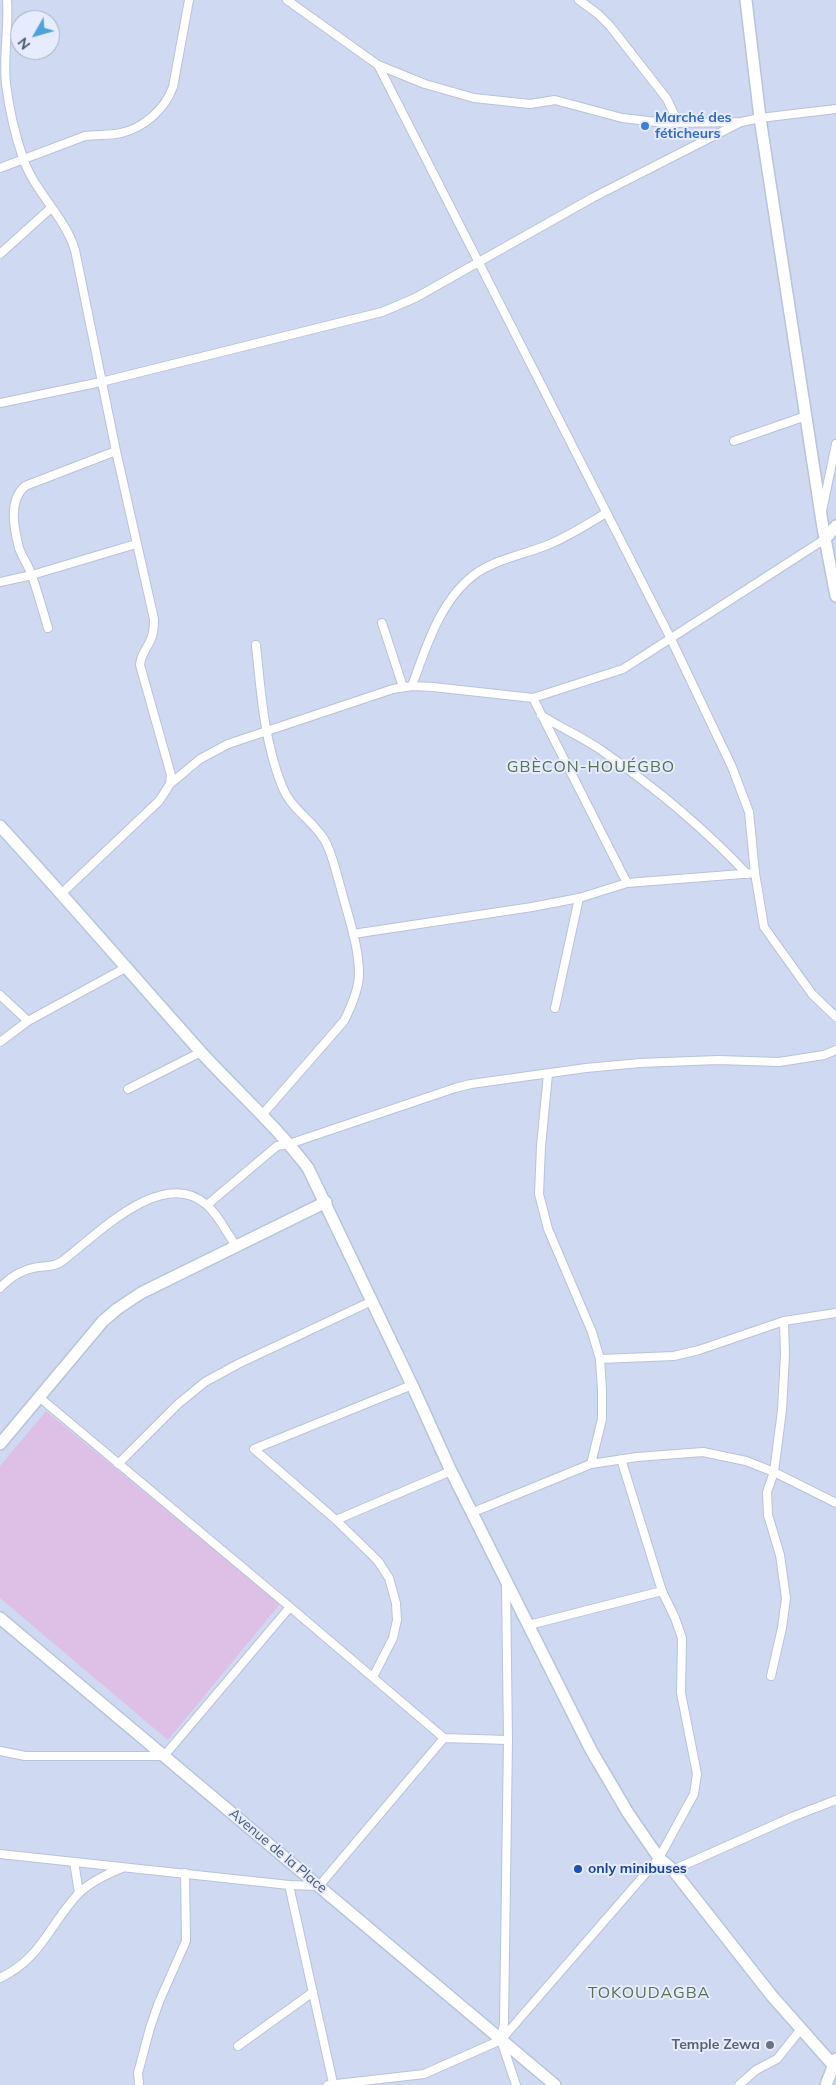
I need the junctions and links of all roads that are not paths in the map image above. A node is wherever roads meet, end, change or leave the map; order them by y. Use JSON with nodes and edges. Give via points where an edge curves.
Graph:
{"nodes":[{"id":1,"x":7,"y":0,"type":"edge"},
{"id":2,"x":189,"y":0,"type":"edge"},
{"id":3,"x":287,"y":0,"type":"edge"},
{"id":4,"x":579,"y":0,"type":"edge"},
{"id":5,"x":746,"y":0,"type":"edge"},
{"id":6,"x":378,"y":65,"type":"junction"},
{"id":7,"x":836,"y":109,"type":"edge"},
{"id":8,"x":760,"y":118,"type":"junction"},
{"id":9,"x":741,"y":122,"type":"junction"},
{"id":10,"x":674,"y":123,"type":"junction"},
{"id":11,"x":23,"y":159,"type":"junction"},
{"id":12,"x":0,"y":168,"type":"edge"},
{"id":13,"x":51,"y":208,"type":"junction"},
{"id":14,"x":0,"y":254,"type":"edge"},
{"id":15,"x":479,"y":263,"type":"junction"},
{"id":16,"x":101,"y":382,"type":"junction"},
{"id":17,"x":0,"y":397,"type":"edge"},
{"id":18,"x":18,"y":399,"type":"junction"},
{"id":19,"x":0,"y":403,"type":"edge"},
{"id":20,"x":806,"y":416,"type":"junction"},
{"id":21,"x":734,"y":441,"type":"dead end"},
{"id":22,"x":836,"y":444,"type":"edge"},
{"id":23,"x":116,"y":451,"type":"junction"},
{"id":24,"x":606,"y":513,"type":"junction"},
{"id":25,"x":821,"y":516,"type":"junction"},
{"id":26,"x":836,"y":526,"type":"edge"},
{"id":27,"x":825,"y":539,"type":"junction"},
{"id":28,"x":136,"y":544,"type":"junction"},
{"id":29,"x":32,"y":575,"type":"junction"},
{"id":30,"x":0,"y":582,"type":"edge"},
{"id":31,"x":836,"y":596,"type":"edge"},
{"id":32,"x":382,"y":623,"type":"dead end"},
{"id":33,"x":48,"y":628,"type":"dead end"},
{"id":34,"x":670,"y":637,"type":"junction"},
{"id":35,"x":256,"y":645,"type":"dead end"},
{"id":36,"x":412,"y":686,"type":"junction"},
{"id":37,"x":402,"y":687,"type":"junction"},
{"id":38,"x":533,"y":698,"type":"junction"},
{"id":39,"x":541,"y":715,"type":"junction"},
{"id":40,"x":265,"y":731,"type":"junction"},
{"id":41,"x":170,"y":784,"type":"junction"},
{"id":42,"x":0,"y":826,"type":"edge"},
{"id":43,"x":751,"y":873,"type":"junction"},
{"id":44,"x":627,"y":882,"type":"junction"},
{"id":45,"x":62,"y":893,"type":"junction"},
{"id":46,"x":578,"y":898,"type":"junction"},
{"id":47,"x":353,"y":934,"type":"junction"},
{"id":48,"x":127,"y":967,"type":"junction"},
{"id":49,"x":0,"y":995,"type":"edge"},
{"id":50,"x":555,"y":1008,"type":"dead end"},
{"id":51,"x":836,"y":1017,"type":"edge"},
{"id":52,"x":28,"y":1021,"type":"junction"},
{"id":53,"x":0,"y":1042,"type":"edge"},
{"id":54,"x":836,"y":1050,"type":"edge"},
{"id":55,"x":201,"y":1052,"type":"junction"},
{"id":56,"x":548,"y":1074,"type":"junction"},
{"id":57,"x":128,"y":1088,"type":"dead end"},
{"id":58,"x":262,"y":1115,"type":"junction"},
{"id":59,"x":289,"y":1144,"type":"junction"},
{"id":60,"x":326,"y":1202,"type":"junction"},
{"id":61,"x":207,"y":1205,"type":"junction"},
{"id":62,"x":236,"y":1246,"type":"junction"},
{"id":63,"x":0,"y":1288,"type":"edge"},
{"id":64,"x":372,"y":1301,"type":"junction"},
{"id":65,"x":836,"y":1313,"type":"edge"},
{"id":66,"x":784,"y":1321,"type":"junction"},
{"id":67,"x":600,"y":1359,"type":"junction"},
{"id":68,"x":412,"y":1385,"type":"junction"},
{"id":69,"x":39,"y":1396,"type":"junction"},
{"id":70,"x":0,"y":1444,"type":"edge"},
{"id":71,"x":621,"y":1459,"type":"junction"},
{"id":72,"x":118,"y":1464,"type":"junction"},
{"id":73,"x":591,"y":1464,"type":"junction"},
{"id":74,"x":451,"y":1471,"type":"junction"},
{"id":75,"x":774,"y":1472,"type":"junction"},
{"id":76,"x":836,"y":1503,"type":"edge"},
{"id":77,"x":472,"y":1513,"type":"junction"},
{"id":78,"x":336,"y":1520,"type":"junction"},
{"id":79,"x":506,"y":1584,"type":"junction"},
{"id":80,"x":662,"y":1591,"type":"junction"},
{"id":81,"x":290,"y":1607,"type":"junction"},
{"id":82,"x":0,"y":1618,"type":"edge"},
{"id":83,"x":529,"y":1625,"type":"junction"},
{"id":84,"x":770,"y":1676,"type":"dead end"},
{"id":85,"x":373,"y":1677,"type":"junction"},
{"id":86,"x":444,"y":1738,"type":"junction"},
{"id":87,"x":508,"y":1740,"type":"junction"},
{"id":88,"x":0,"y":1751,"type":"edge"},
{"id":89,"x":164,"y":1756,"type":"junction"},
{"id":90,"x":836,"y":1800,"type":"edge"},
{"id":91,"x":0,"y":1854,"type":"edge"},
{"id":92,"x":659,"y":1858,"type":"junction"},
{"id":93,"x":74,"y":1862,"type":"junction"},
{"id":94,"x":125,"y":1867,"type":"junction"},
{"id":95,"x":672,"y":1870,"type":"junction"},
{"id":96,"x":185,"y":1873,"type":"junction"},
{"id":97,"x":289,"y":1885,"type":"junction"},
{"id":98,"x":319,"y":1886,"type":"junction"},
{"id":99,"x":79,"y":1893,"type":"junction"},
{"id":100,"x":0,"y":1978,"type":"edge"},
{"id":101,"x":313,"y":1992,"type":"junction"},
{"id":102,"x":801,"y":2029,"type":"junction"},
{"id":103,"x":501,"y":2040,"type":"junction"},
{"id":104,"x":238,"y":2046,"type":"dead end"},
{"id":105,"x":835,"y":2066,"type":"edge"},
{"id":106,"x":331,"y":2084,"type":"edge"},
{"id":107,"x":139,"y":2085,"type":"edge"},
{"id":108,"x":516,"y":2085,"type":"edge"},
{"id":109,"x":555,"y":2085,"type":"edge"},
{"id":110,"x":740,"y":2085,"type":"edge"},
{"id":111,"x":826,"y":2085,"type":"edge"}],
"edges":[{"from":1,"to":11,"type":"street","via":[[6,83]]},
{"from":2,"to":11,"type":"street","via":[[173,88],[163,106],[129,131],[85,136]]},
{"from":3,"to":6,"type":"street"},
{"from":4,"to":10,"type":"street","via":[[610,26],[667,99],[674,114]]},
{"from":5,"to":8,"type":"street"},
{"from":6,"to":10,"type":"street","via":[[425,84],[474,98],[530,104],[555,100],[622,118]]},
{"from":6,"to":15,"type":"street"},
{"from":7,"to":8,"type":"street"},
{"from":8,"to":9,"type":"street"},
{"from":8,"to":20,"type":"street"},
{"from":9,"to":10,"type":"street"},
{"from":9,"to":15,"type":"street","via":[[592,198]]},
{"from":11,"to":12,"type":"street"},
{"from":11,"to":13,"type":"street"},
{"from":13,"to":14,"type":"street"},
{"from":13,"to":16,"type":"street","via":[[65,225],[75,250]]},
{"from":15,"to":16,"type":"street","via":[[382,312]]},
{"from":15,"to":24,"type":"street"},
{"from":16,"to":18,"type":"street"},
{"from":16,"to":23,"type":"street"},
{"from":17,"to":18,"type":"street"},
{"from":18,"to":19,"type":"street"},
{"from":20,"to":21,"type":"street"},
{"from":20,"to":25,"type":"street"},
{"from":22,"to":25,"type":"street"},
{"from":23,"to":28,"type":"street"},
{"from":23,"to":29,"type":"street","via":[[37,480],[18,492],[14,512],[19,548]]},
{"from":24,"to":34,"type":"street"},
{"from":24,"to":36,"type":"street","via":[[550,544],[478,572],[463,586],[439,619]]},
{"from":25,"to":27,"type":"street"},
{"from":26,"to":27,"type":"street"},
{"from":27,"to":31,"type":"street"},
{"from":27,"to":34,"type":"street"},
{"from":28,"to":29,"type":"street"},
{"from":28,"to":41,"type":"street","via":[[154,619],[151,641],[140,655],[140,665],[169,763]]},
{"from":29,"to":30,"type":"street"},
{"from":29,"to":33,"type":"street"},
{"from":32,"to":37,"type":"street"},
{"from":34,"to":38,"type":"street","via":[[623,668]]},
{"from":34,"to":43,"type":"street","via":[[744,795],[752,830]]},
{"from":35,"to":40,"type":"street"},
{"from":36,"to":37,"type":"street"},
{"from":36,"to":38,"type":"street"},
{"from":37,"to":40,"type":"street"},
{"from":38,"to":39,"type":"street"},
{"from":39,"to":43,"type":"street","via":[[624,766]]},
{"from":39,"to":44,"type":"street"},
{"from":40,"to":41,"type":"street","via":[[213,751]]},
{"from":40,"to":47,"type":"street","via":[[286,796],[316,828],[331,852]]},
{"from":41,"to":45,"type":"street","via":[[159,801]]},
{"from":42,"to":45,"type":"street"},
{"from":43,"to":44,"type":"street"},
{"from":43,"to":51,"type":"street","via":[[760,916],[769,937],[812,994]]},
{"from":44,"to":46,"type":"street"},
{"from":45,"to":48,"type":"street"},
{"from":46,"to":47,"type":"street"},
{"from":46,"to":50,"type":"street"},
{"from":47,"to":58,"type":"street","via":[[359,976],[349,1011],[338,1029]]},
{"from":48,"to":52,"type":"street"},
{"from":48,"to":55,"type":"street"},
{"from":49,"to":52,"type":"street"},
{"from":52,"to":53,"type":"street"},
{"from":54,"to":56,"type":"street","via":[[779,1062],[640,1063]]},
{"from":55,"to":57,"type":"street"},
{"from":55,"to":58,"type":"street"},
{"from":56,"to":59,"type":"street","via":[[455,1088]]},
{"from":56,"to":67,"type":"street","via":[[539,1194],[548,1229],[592,1332]]},
{"from":58,"to":59,"type":"street"},
{"from":59,"to":60,"type":"street","via":[[308,1168]]},
{"from":59,"to":61,"type":"street","via":[[274,1148]]},
{"from":60,"to":62,"type":"street"},
{"from":60,"to":64,"type":"street"},
{"from":61,"to":62,"type":"street"},
{"from":61,"to":63,"type":"street","via":[[173,1193],[146,1199],[61,1262],[28,1269]]},
{"from":62,"to":69,"type":"street","via":[[141,1293],[117,1309]]},
{"from":64,"to":68,"type":"street"},
{"from":64,"to":72,"type":"street","via":[[206,1382],[178,1404]]},
{"from":65,"to":66,"type":"street"},
{"from":66,"to":67,"type":"street","via":[[674,1356]]},
{"from":66,"to":75,"type":"street","via":[[782,1410]]},
{"from":67,"to":73,"type":"street","via":[[602,1419]]},
{"from":68,"to":74,"type":"street"},
{"from":68,"to":78,"type":"street","via":[[254,1449]]},
{"from":69,"to":70,"type":"street"},
{"from":69,"to":72,"type":"street"},
{"from":71,"to":73,"type":"street"},
{"from":71,"to":75,"type":"street","via":[[703,1452],[746,1461]]},
{"from":71,"to":80,"type":"street"},
{"from":72,"to":81,"type":"street"},
{"from":73,"to":77,"type":"street"},
{"from":74,"to":77,"type":"street"},
{"from":74,"to":78,"type":"street"},
{"from":75,"to":76,"type":"street"},
{"from":75,"to":84,"type":"street","via":[[767,1492],[768,1514],[780,1555],[786,1598]]},
{"from":77,"to":79,"type":"street"},
{"from":78,"to":85,"type":"street","via":[[384,1569],[395,1596],[397,1620],[393,1638]]},
{"from":79,"to":83,"type":"street"},
{"from":79,"to":87,"type":"street"},
{"from":80,"to":83,"type":"street"},
{"from":80,"to":92,"type":"street","via":[[682,1638],[681,1693],[698,1780],[694,1794]]},
{"from":81,"to":85,"type":"street"},
{"from":81,"to":89,"type":"street"},
{"from":82,"to":89,"type":"street","name":"Avenue de la Place"},
{"from":83,"to":92,"type":"street","via":[[591,1750],[628,1814]]},
{"from":85,"to":86,"type":"street"},
{"from":86,"to":87,"type":"street"},
{"from":86,"to":98,"type":"street"},
{"from":87,"to":103,"type":"street","via":[[504,2023]]},
{"from":88,"to":89,"type":"street","via":[[25,1756]]},
{"from":89,"to":98,"type":"street","name":"Avenue de la Place"},
{"from":90,"to":95,"type":"street"},
{"from":91,"to":93,"type":"street"},
{"from":92,"to":95,"type":"street"},
{"from":92,"to":103,"type":"street"},
{"from":93,"to":94,"type":"street"},
{"from":93,"to":99,"type":"street"},
{"from":94,"to":96,"type":"street"},
{"from":94,"to":99,"type":"street","via":[[105,1875]]},
{"from":95,"to":102,"type":"street"},
{"from":96,"to":97,"type":"street"},
{"from":96,"to":107,"type":"street","via":[[186,1941],[150,2028],[138,2073]]},
{"from":97,"to":98,"type":"street"},
{"from":97,"to":101,"type":"street"},
{"from":98,"to":103,"type":"street","name":"Avenue de la Place"},
{"from":99,"to":100,"type":"street","via":[[30,1958]]},
{"from":101,"to":104,"type":"street"},
{"from":101,"to":106,"type":"street"},
{"from":102,"to":105,"type":"street"},
{"from":102,"to":110,"type":"street","via":[[776,2059],[756,2070]]},
{"from":103,"to":106,"type":"street","via":[[424,2074]]},
{"from":103,"to":108,"type":"street"},
{"from":103,"to":109,"type":"street","name":"Avenue de la Place"},
{"from":105,"to":111,"type":"street"}]}
